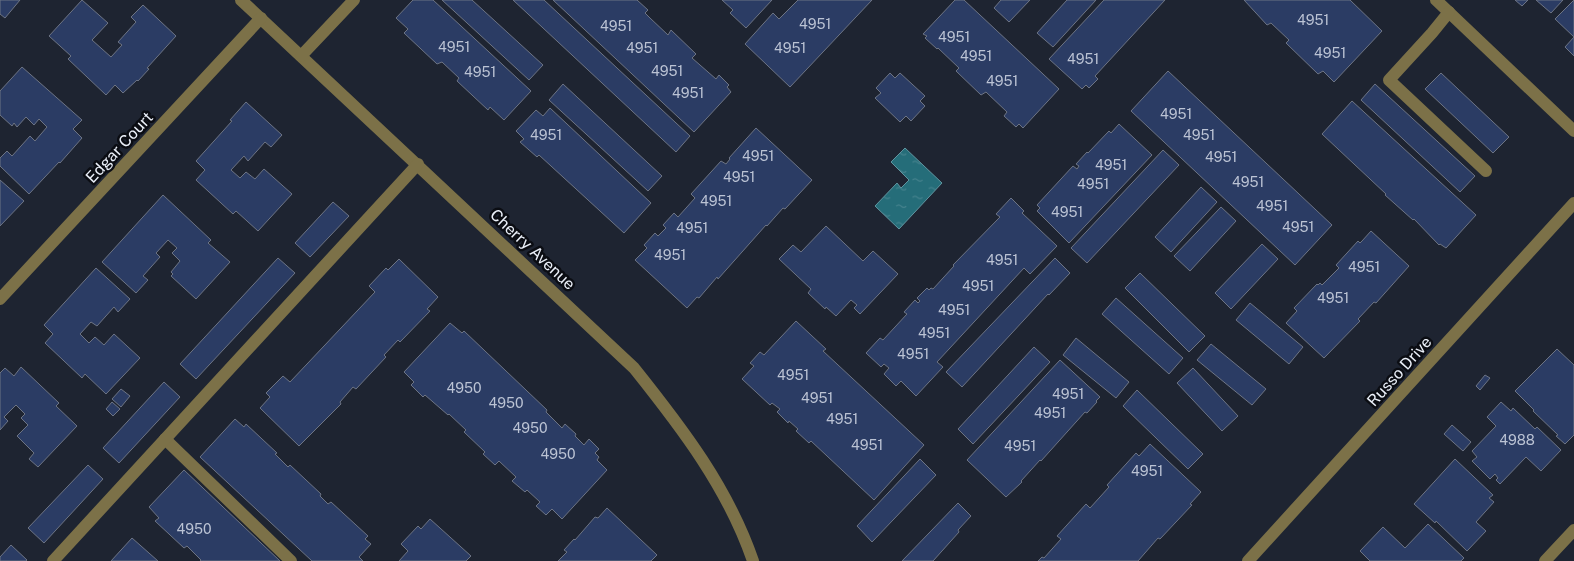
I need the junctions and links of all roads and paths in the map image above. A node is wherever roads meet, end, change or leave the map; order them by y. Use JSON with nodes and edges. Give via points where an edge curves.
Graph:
{"nodes":[{"id":1,"x":241,"y":0,"type":"edge"},
{"id":2,"x":354,"y":0,"type":"edge"},
{"id":3,"x":1436,"y":0,"type":"edge"},
{"id":4,"x":1449,"y":12,"type":"junction"},
{"id":5,"x":261,"y":18,"type":"junction"},
{"id":6,"x":300,"y":56,"type":"junction"},
{"id":7,"x":1574,"y":130,"type":"edge"},
{"id":8,"x":418,"y":164,"type":"junction"},
{"id":9,"x":1486,"y":171,"type":"dead end"},
{"id":10,"x":1574,"y":202,"type":"edge"},
{"id":11,"x":0,"y":298,"type":"edge"},
{"id":12,"x":165,"y":440,"type":"junction"},
{"id":13,"x":1574,"y":530,"type":"edge"},
{"id":14,"x":53,"y":561,"type":"edge"},
{"id":15,"x":291,"y":561,"type":"edge"},
{"id":16,"x":753,"y":561,"type":"edge"},
{"id":17,"x":1248,"y":561,"type":"edge"},
{"id":18,"x":1545,"y":561,"type":"edge"}],
"edges":[{"from":1,"to":5,"type":"street","name":"Cherry Avenue"},
{"from":2,"to":6,"type":"street"},
{"from":3,"to":4,"type":"street"},
{"from":4,"to":7,"type":"street"},
{"from":4,"to":9,"type":"street","via":[[1389,80]]},
{"from":5,"to":6,"type":"street","name":"Cherry Avenue"},
{"from":5,"to":11,"type":"street","name":"Edgar Court"},
{"from":6,"to":8,"type":"street","name":"Cherry Avenue"},
{"from":8,"to":12,"type":"street"},
{"from":8,"to":16,"type":"street","name":"Cherry Avenue","via":[[634,368],[679,424],[714,477]]},
{"from":10,"to":17,"type":"street","name":"Russo Drive"},
{"from":12,"to":14,"type":"street"},
{"from":12,"to":15,"type":"street"},
{"from":13,"to":18,"type":"street"}]}
